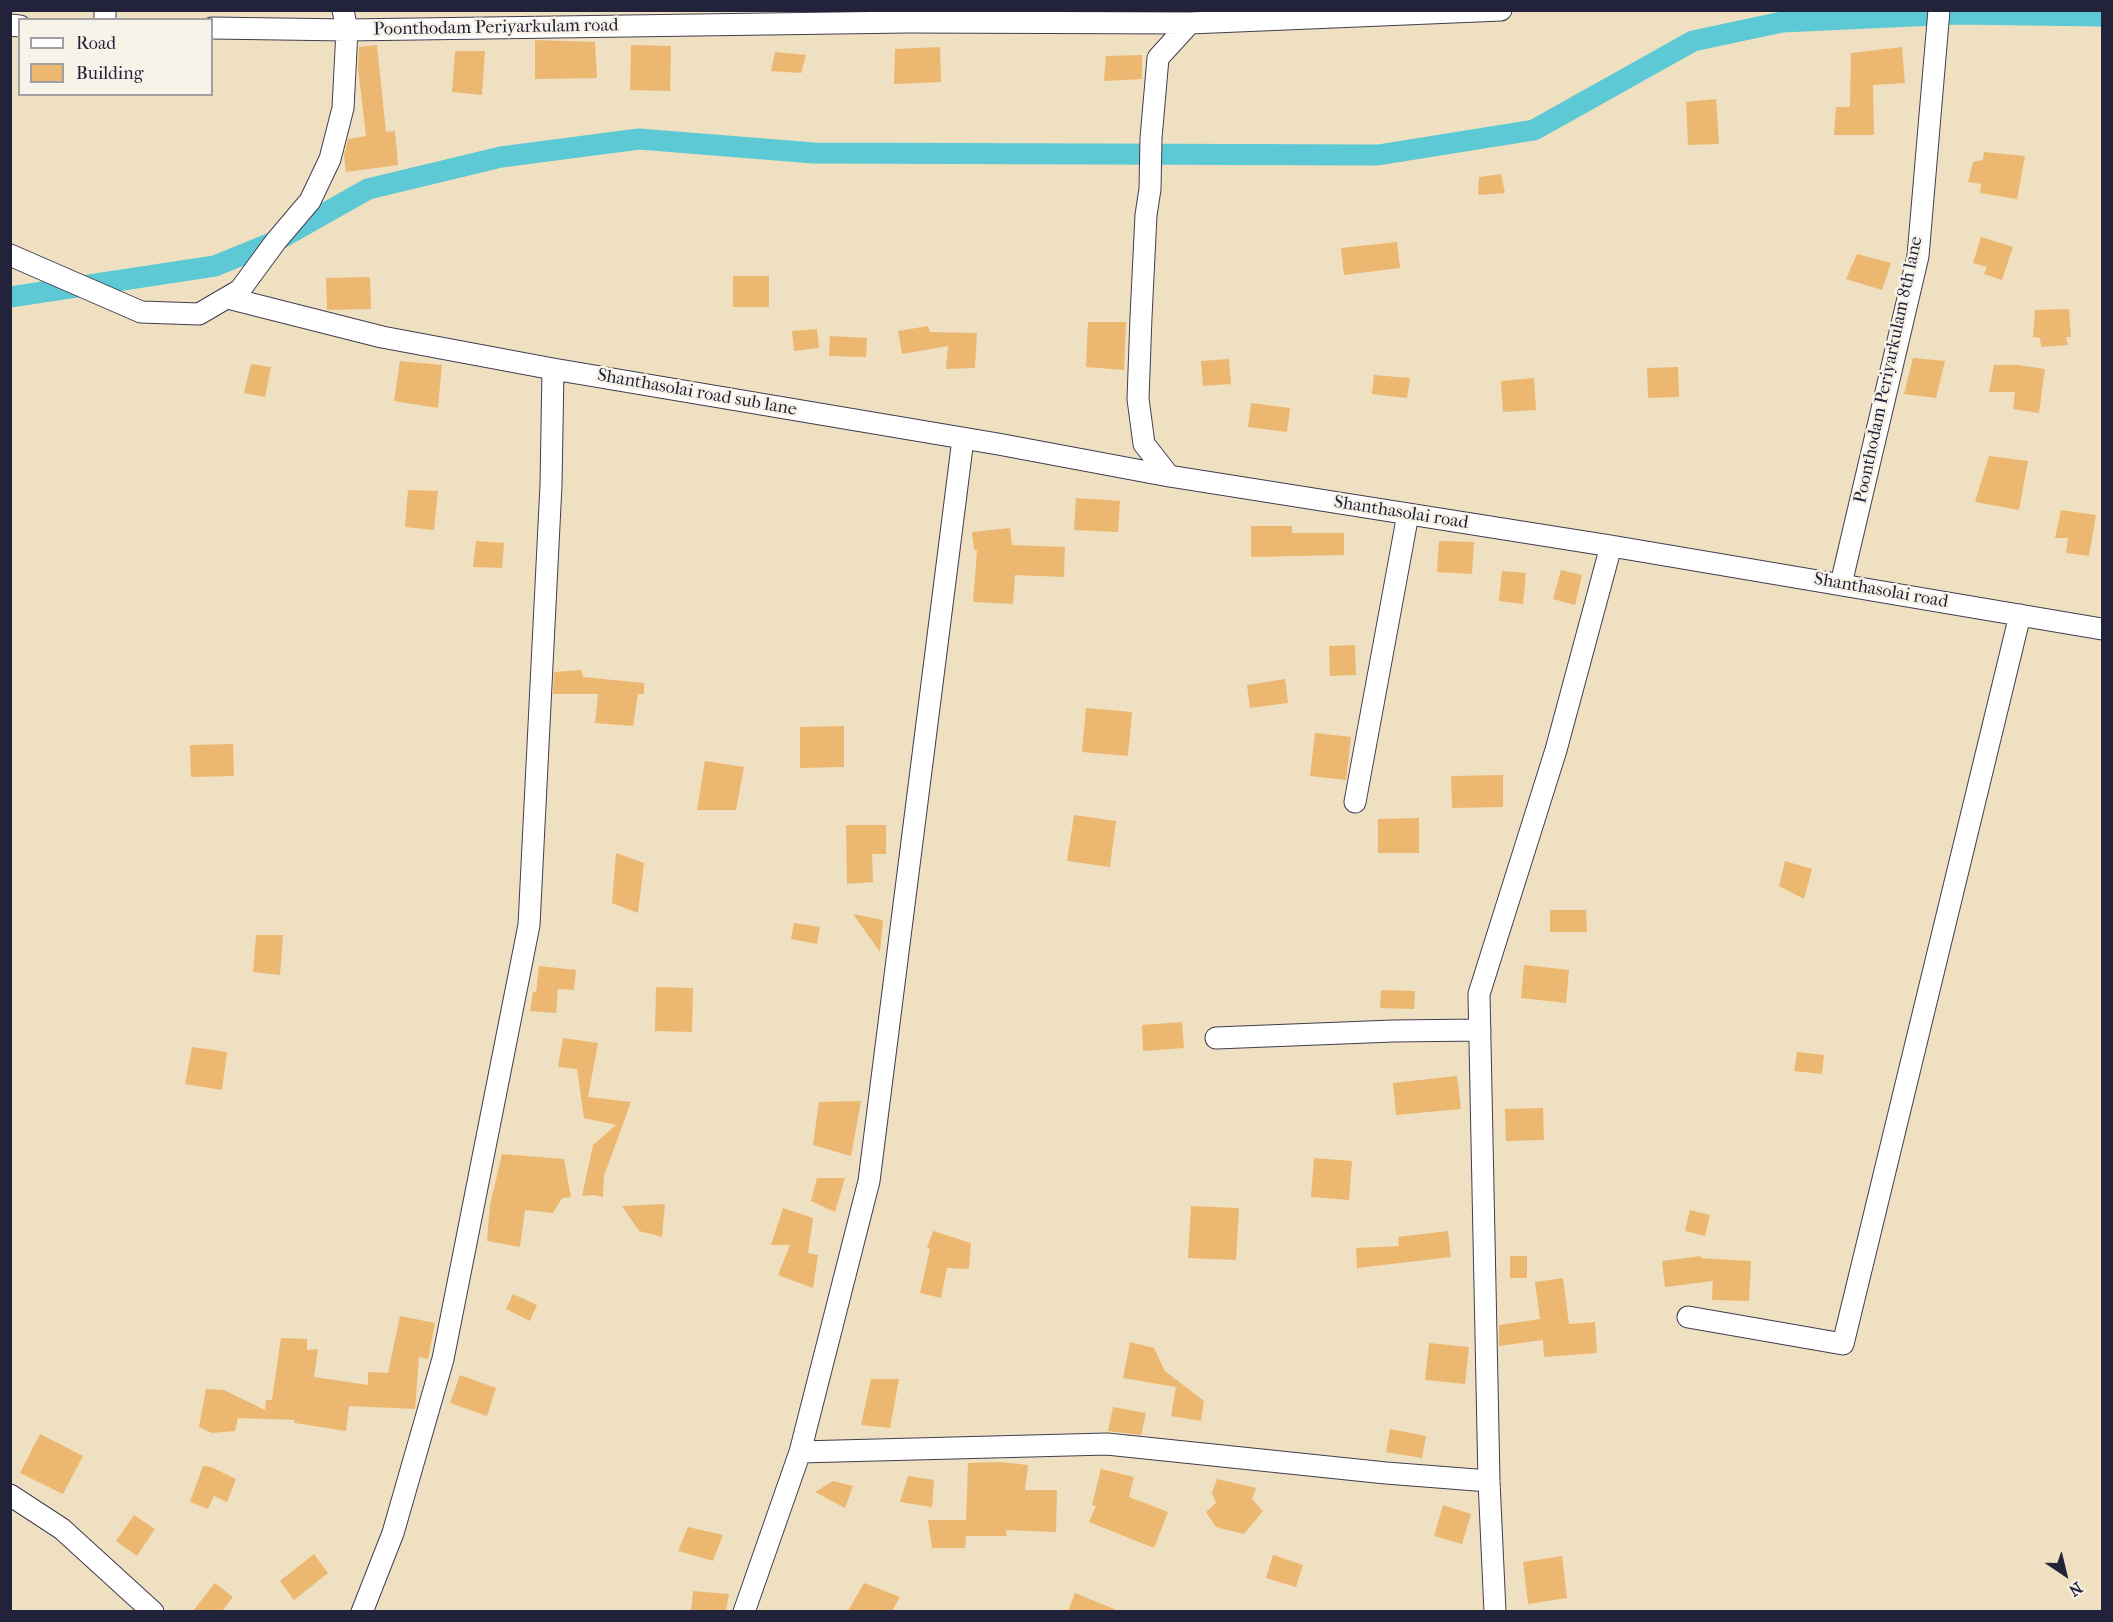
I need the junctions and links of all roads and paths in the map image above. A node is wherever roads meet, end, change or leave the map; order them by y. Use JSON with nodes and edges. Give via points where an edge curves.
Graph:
{"nodes":[{"id":1,"x":1501,"y":10,"type":"edge"},
{"id":2,"x":1939,"y":10,"type":"edge"},
{"id":3,"x":907,"y":16,"type":"edge"},
{"id":4,"x":345,"y":20,"type":"edge"},
{"id":5,"x":1190,"y":23,"type":"junction"},
{"id":6,"x":213,"y":28,"type":"edge"},
{"id":7,"x":10,"y":255,"type":"edge"},
{"id":8,"x":228,"y":298,"type":"junction"},
{"id":9,"x":553,"y":369,"type":"junction"},
{"id":10,"x":963,"y":439,"type":"junction"},
{"id":11,"x":1168,"y":477,"type":"junction"},
{"id":12,"x":1408,"y":514,"type":"junction"},
{"id":13,"x":1611,"y":546,"type":"junction"},
{"id":14,"x":1841,"y":585,"type":"junction"},
{"id":15,"x":2020,"y":615,"type":"junction"},
{"id":16,"x":2103,"y":629,"type":"edge"},
{"id":17,"x":1355,"y":802,"type":"dead end"},
{"id":18,"x":1480,"y":1030,"type":"junction"},
{"id":19,"x":1216,"y":1038,"type":"dead end"},
{"id":20,"x":1688,"y":1317,"type":"dead end"},
{"id":21,"x":800,"y":1452,"type":"junction"},
{"id":22,"x":1489,"y":1481,"type":"junction"},
{"id":23,"x":10,"y":1495,"type":"edge"},
{"id":24,"x":153,"y":1611,"type":"edge"},
{"id":25,"x":362,"y":1611,"type":"edge"},
{"id":26,"x":744,"y":1611,"type":"edge"},
{"id":27,"x":1495,"y":1611,"type":"edge"}],
"edges":[{"from":1,"to":5,"type":"street","name":"Poonthodam Periyarkulam road"},
{"from":2,"to":14,"type":"street","name":"Poonthodam Periyarkulam 8th lane","via":[[1918,256]]},
{"from":3,"to":4,"type":"street","name":"Poonthodam Periyarkulam road"},
{"from":3,"to":5,"type":"street","name":"Poonthodam Periyarkulam road"},
{"from":4,"to":6,"type":"street","name":"Poonthodam Periyarkulam road"},
{"from":4,"to":8,"type":"street","via":[[343,108],[330,159],[310,201],[240,290]]},
{"from":5,"to":11,"type":"street","via":[[1158,58],[1144,249],[1138,399],[1144,444]]},
{"from":7,"to":8,"type":"street","via":[[141,312],[200,314]]},
{"from":8,"to":9,"type":"street","name":"Shanthasolai road sub lane","via":[[382,337]]},
{"from":9,"to":10,"type":"street","name":"Shanthasolai road sub lane"},
{"from":9,"to":25,"type":"street","via":[[551,486],[529,925],[443,1359],[393,1533]]},
{"from":10,"to":11,"type":"street","name":"Shanthasolai road sub lane"},
{"from":10,"to":21,"type":"street","via":[[869,1181]]},
{"from":11,"to":12,"type":"street","name":"Shanthasolai road"},
{"from":12,"to":13,"type":"street","name":"Shanthasolai road"},
{"from":12,"to":17,"type":"street"},
{"from":13,"to":14,"type":"street","name":"Shanthasolai road"},
{"from":13,"to":18,"type":"street","via":[[1556,750],[1479,994]]},
{"from":14,"to":15,"type":"street","name":"Shanthasolai road"},
{"from":15,"to":16,"type":"street","name":"Shanthasolai road"},
{"from":15,"to":20,"type":"street","via":[[1843,1344]]},
{"from":18,"to":19,"type":"street"},
{"from":18,"to":22,"type":"street"},
{"from":21,"to":22,"type":"street","via":[[1107,1444]]},
{"from":21,"to":26,"type":"street"},
{"from":22,"to":27,"type":"street"},
{"from":23,"to":24,"type":"street","via":[[62,1529]]}]}
